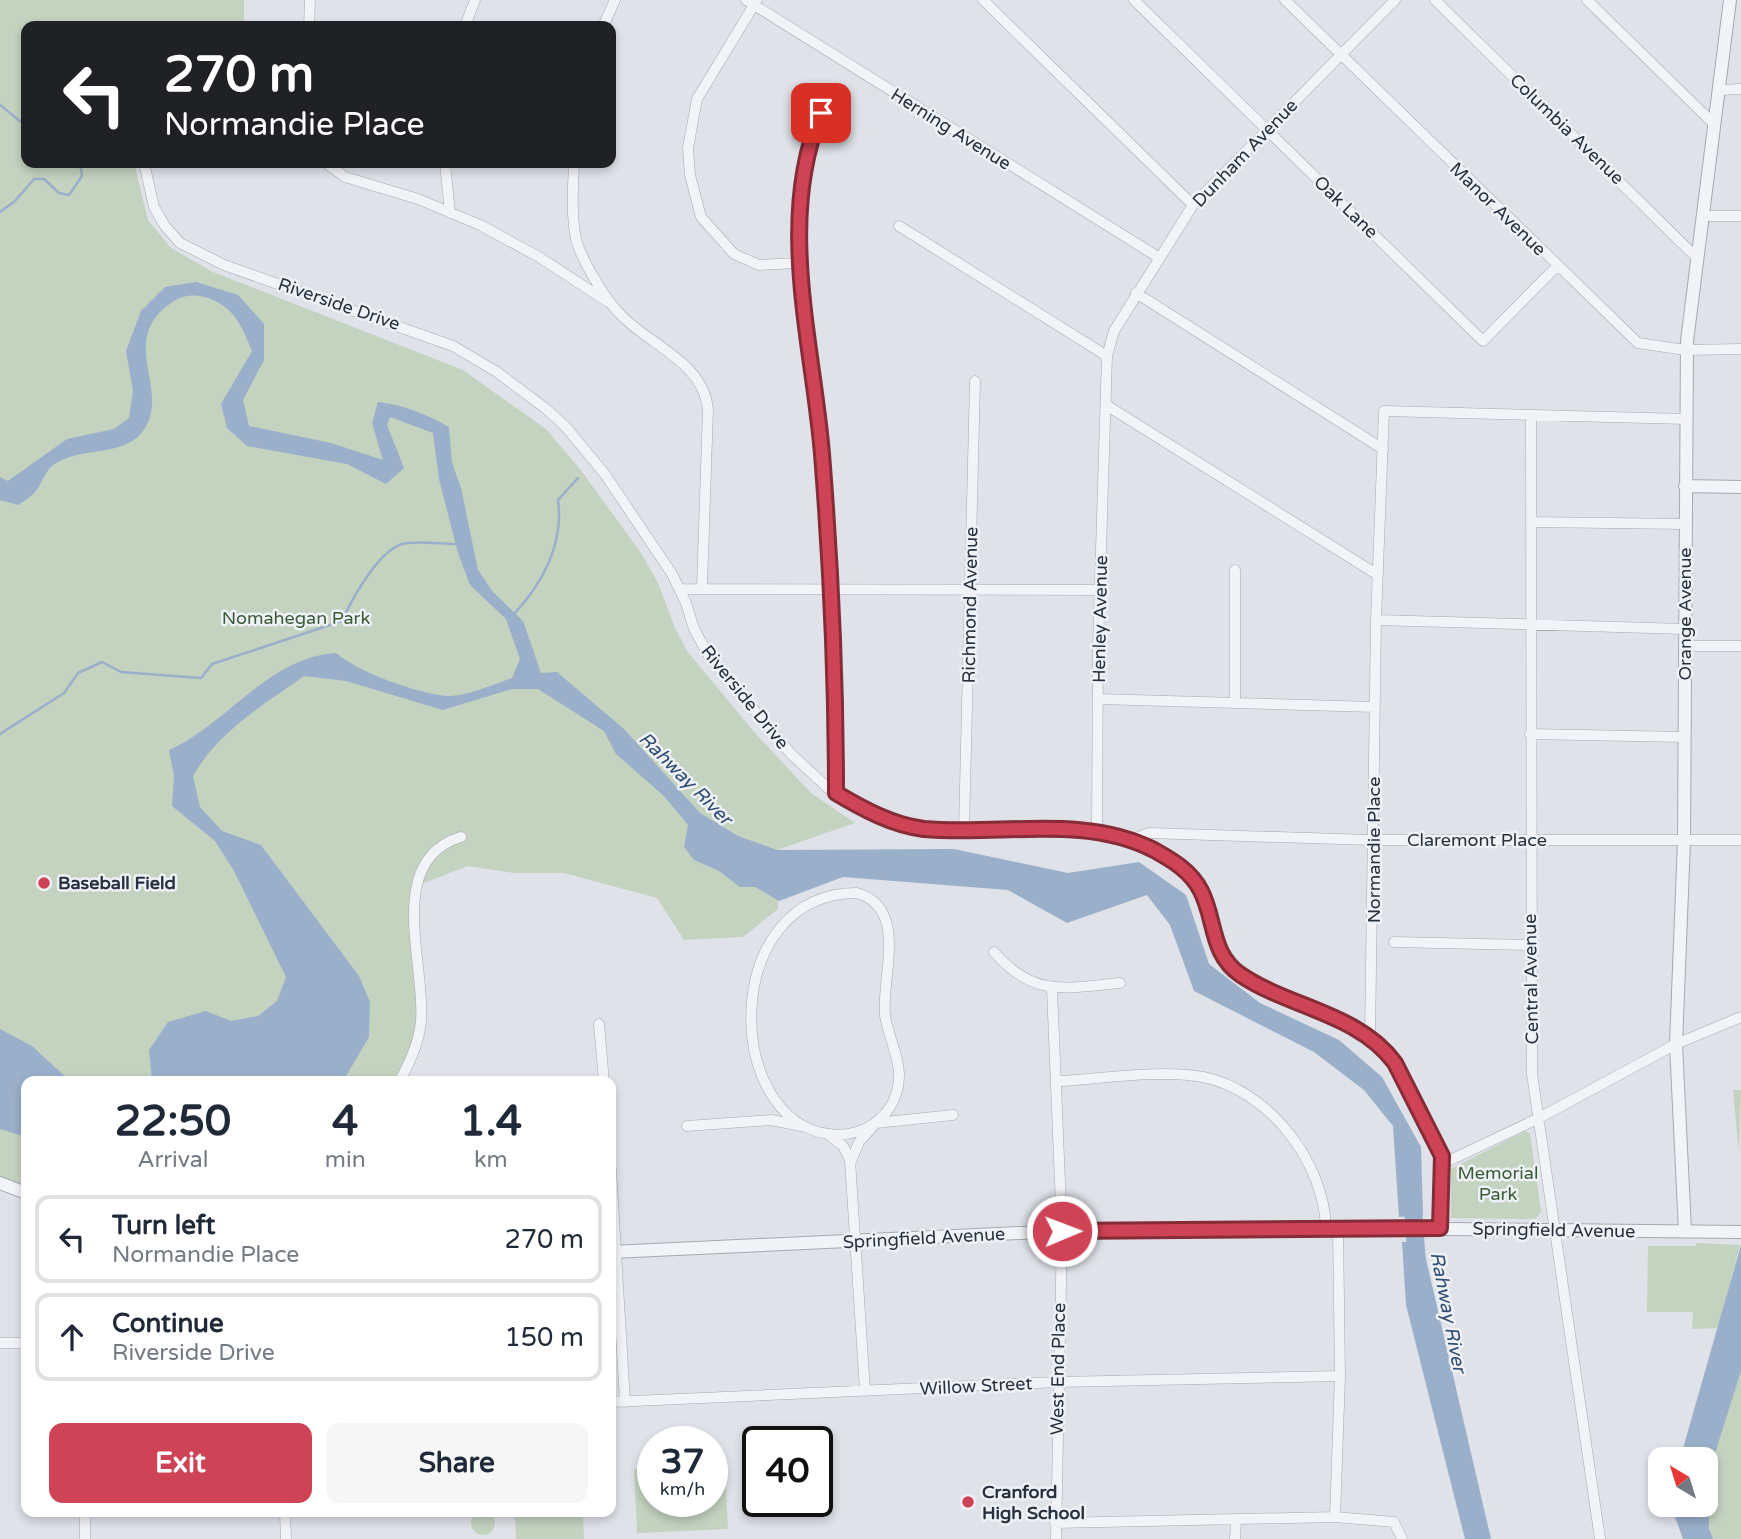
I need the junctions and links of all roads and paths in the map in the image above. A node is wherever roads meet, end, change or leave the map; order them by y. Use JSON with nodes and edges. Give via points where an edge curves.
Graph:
{"nodes":[{"id":1,"x":310,"y":0,"type":"edge"},
{"id":2,"x":475,"y":0,"type":"edge"},
{"id":3,"x":615,"y":0,"type":"edge"},
{"id":4,"x":983,"y":0,"type":"edge"},
{"id":5,"x":1134,"y":0,"type":"edge"},
{"id":6,"x":1285,"y":0,"type":"edge"},
{"id":7,"x":1395,"y":0,"type":"edge"},
{"id":8,"x":1435,"y":0,"type":"edge"},
{"id":9,"x":1587,"y":0,"type":"edge"},
{"id":10,"x":1730,"y":0,"type":"edge"},
{"id":11,"x":752,"y":2,"type":"edge"},
{"id":12,"x":309,"y":21,"type":"edge"},
{"id":13,"x":467,"y":21,"type":"edge"},
{"id":14,"x":605,"y":21,"type":"edge"},
{"id":15,"x":1341,"y":55,"type":"junction"},
{"id":16,"x":1741,"y":89,"type":"edge"},
{"id":17,"x":1719,"y":90,"type":"junction"},
{"id":18,"x":821,"y":113,"type":"dead end"},
{"id":19,"x":1714,"y":124,"type":"junction"},
{"id":20,"x":1266,"y":130,"type":"junction"},
{"id":21,"x":145,"y":168,"type":"edge"},
{"id":22,"x":333,"y":168,"type":"edge"},
{"id":23,"x":446,"y":168,"type":"edge"},
{"id":24,"x":573,"y":168,"type":"edge"},
{"id":25,"x":1193,"y":205,"type":"junction"},
{"id":26,"x":450,"y":213,"type":"junction"},
{"id":27,"x":1703,"y":216,"type":"junction"},
{"id":28,"x":1741,"y":216,"type":"edge"},
{"id":29,"x":899,"y":226,"type":"dead end"},
{"id":30,"x":1158,"y":257,"type":"junction"},
{"id":31,"x":1698,"y":259,"type":"junction"},
{"id":32,"x":797,"y":263,"type":"junction"},
{"id":33,"x":1558,"y":266,"type":"junction"},
{"id":34,"x":1136,"y":293,"type":"junction"},
{"id":35,"x":609,"y":302,"type":"junction"},
{"id":36,"x":1741,"y":349,"type":"edge"},
{"id":37,"x":1687,"y":350,"type":"junction"},
{"id":38,"x":1107,"y":356,"type":"junction"},
{"id":39,"x":975,"y":381,"type":"dead end"},
{"id":40,"x":1105,"y":405,"type":"junction"},
{"id":41,"x":1531,"y":415,"type":"junction"},
{"id":42,"x":1686,"y":419,"type":"junction"},
{"id":43,"x":1383,"y":449,"type":"junction"},
{"id":44,"x":1685,"y":486,"type":"junction"},
{"id":45,"x":1741,"y":487,"type":"edge"},
{"id":46,"x":1531,"y":522,"type":"junction"},
{"id":47,"x":1685,"y":524,"type":"junction"},
{"id":48,"x":1235,"y":570,"type":"dead end"},
{"id":49,"x":1378,"y":575,"type":"junction"},
{"id":50,"x":702,"y":587,"type":"junction"},
{"id":51,"x":830,"y":588,"type":"junction"},
{"id":52,"x":681,"y":589,"type":"junction"},
{"id":53,"x":971,"y":589,"type":"junction"},
{"id":54,"x":1099,"y":590,"type":"junction"},
{"id":55,"x":1376,"y":620,"type":"junction"},
{"id":56,"x":1531,"y":624,"type":"junction"},
{"id":57,"x":1685,"y":629,"type":"junction"},
{"id":58,"x":1685,"y":646,"type":"junction"},
{"id":59,"x":1741,"y":646,"type":"edge"},
{"id":60,"x":1098,"y":699,"type":"junction"},
{"id":61,"x":1234,"y":703,"type":"junction"},
{"id":62,"x":1375,"y":707,"type":"junction"},
{"id":63,"x":1530,"y":734,"type":"junction"},
{"id":64,"x":1684,"y":737,"type":"junction"},
{"id":65,"x":836,"y":793,"type":"junction"},
{"id":66,"x":964,"y":829,"type":"junction"},
{"id":67,"x":1097,"y":832,"type":"junction"},
{"id":68,"x":461,"y":837,"type":"dead end"},
{"id":69,"x":1131,"y":840,"type":"junction"},
{"id":70,"x":1374,"y":840,"type":"junction"},
{"id":71,"x":1530,"y":840,"type":"junction"},
{"id":72,"x":1684,"y":841,"type":"junction"},
{"id":73,"x":1741,"y":841,"type":"edge"},
{"id":74,"x":1394,"y":942,"type":"dead end"},
{"id":75,"x":1530,"y":946,"type":"junction"},
{"id":76,"x":994,"y":952,"type":"dead end"},
{"id":77,"x":1120,"y":983,"type":"dead end"},
{"id":78,"x":1052,"y":989,"type":"junction"},
{"id":79,"x":1741,"y":1017,"type":"edge"},
{"id":80,"x":599,"y":1024,"type":"dead end"},
{"id":81,"x":1370,"y":1037,"type":"junction"},
{"id":82,"x":1676,"y":1044,"type":"junction"},
{"id":83,"x":402,"y":1076,"type":"edge"},
{"id":84,"x":603,"y":1076,"type":"edge"},
{"id":85,"x":1058,"y":1081,"type":"junction"},
{"id":86,"x":953,"y":1115,"type":"dead end"},
{"id":87,"x":1539,"y":1118,"type":"junction"},
{"id":88,"x":876,"y":1123,"type":"junction"},
{"id":89,"x":687,"y":1126,"type":"dead end"},
{"id":90,"x":826,"y":1134,"type":"junction"},
{"id":91,"x":1444,"y":1163,"type":"junction"},
{"id":92,"x":850,"y":1164,"type":"junction"},
{"id":93,"x":0,"y":1183,"type":"edge"},
{"id":94,"x":21,"y":1191,"type":"edge"},
{"id":95,"x":1332,"y":1228,"type":"junction"},
{"id":96,"x":1440,"y":1228,"type":"junction"},
{"id":97,"x":1553,"y":1230,"type":"junction"},
{"id":98,"x":1062,"y":1231,"type":"junction"},
{"id":99,"x":1685,"y":1231,"type":"junction"},
{"id":100,"x":1740,"y":1232,"type":"edge"},
{"id":101,"x":855,"y":1242,"type":"junction"},
{"id":102,"x":616,"y":1252,"type":"edge"},
{"id":103,"x":616,"y":1279,"type":"edge"},
{"id":104,"x":0,"y":1343,"type":"edge"},
{"id":105,"x":21,"y":1343,"type":"edge"},
{"id":106,"x":1340,"y":1376,"type":"junction"},
{"id":107,"x":1058,"y":1382,"type":"junction"},
{"id":108,"x":865,"y":1391,"type":"junction"},
{"id":109,"x":616,"y":1402,"type":"edge"},
{"id":110,"x":625,"y":1402,"type":"junction"},
{"id":111,"x":85,"y":1517,"type":"edge"},
{"id":112,"x":285,"y":1517,"type":"edge"},
{"id":113,"x":1335,"y":1517,"type":"junction"},
{"id":114,"x":1236,"y":1521,"type":"junction"},
{"id":115,"x":1055,"y":1523,"type":"junction"},
{"id":116,"x":85,"y":1539,"type":"edge"},
{"id":117,"x":286,"y":1539,"type":"edge"},
{"id":118,"x":1056,"y":1539,"type":"edge"},
{"id":119,"x":1235,"y":1539,"type":"edge"},
{"id":120,"x":1402,"y":1539,"type":"edge"},
{"id":121,"x":1600,"y":1539,"type":"edge"}],
"edges":[{"from":1,"to":12,"type":"street"},
{"from":2,"to":13,"type":"street"},
{"from":3,"to":14,"type":"street"},
{"from":4,"to":25,"type":"street"},
{"from":5,"to":20,"type":"street","name":"Oak Lane"},
{"from":6,"to":15,"type":"street","name":"Manor Avenue"},
{"from":7,"to":15,"type":"street","name":"Dunham Avenue"},
{"from":8,"to":31,"type":"street","name":"Columbia Avenue"},
{"from":9,"to":19,"type":"street"},
{"from":10,"to":17,"type":"street","name":"Orange Avenue"},
{"from":11,"to":30,"type":"street","name":"Herning Avenue"},
{"from":11,"to":32,"type":"street","via":[[697,99],[688,148],[690,175],[702,217],[734,254],[759,265]]},
{"from":15,"to":20,"type":"street","name":"Dunham Avenue"},
{"from":15,"to":33,"type":"street","name":"Manor Avenue"},
{"from":16,"to":17,"type":"street"},
{"from":17,"to":19,"type":"street","name":"Orange Avenue"},
{"from":18,"to":32,"type":"street","via":[[805,177]]},
{"from":19,"to":27,"type":"street","name":"Orange Avenue"},
{"from":20,"to":25,"type":"street","name":"Dunham Avenue"},
{"from":20,"to":33,"type":"street","name":"Oak Lane","via":[[1483,341]]},
{"from":21,"to":52,"type":"street","name":"Riverside Drive","via":[[154,207],[180,243],[224,265],[429,335],[474,358],[528,395],[565,426],[604,473]]},
{"from":22,"to":26,"type":"street","via":[[345,177]]},
{"from":23,"to":26,"type":"street"},
{"from":24,"to":35,"type":"street","via":[[576,240]]},
{"from":25,"to":30,"type":"street","name":"Dunham Avenue"},
{"from":26,"to":35,"type":"street","via":[[539,257]]},
{"from":27,"to":28,"type":"street"},
{"from":27,"to":31,"type":"street","name":"Orange Avenue"},
{"from":29,"to":38,"type":"street"},
{"from":30,"to":34,"type":"street","name":"Dunham Avenue"},
{"from":31,"to":37,"type":"street","name":"Orange Avenue"},
{"from":32,"to":51,"type":"street","via":[[822,452]]},
{"from":33,"to":37,"type":"street","name":"Manor Avenue","via":[[1638,343]]},
{"from":34,"to":38,"type":"street","name":"Dunham Avenue","via":[[1114,331]]},
{"from":34,"to":43,"type":"street"},
{"from":35,"to":50,"type":"street","via":[[648,339],[687,366],[704,387]]},
{"from":36,"to":37,"type":"street","name":"Manor Avenue"},
{"from":37,"to":42,"type":"street","name":"Orange Avenue"},
{"from":38,"to":40,"type":"street","name":"Dunham Avenue"},
{"from":39,"to":53,"type":"street","name":"Richmond Avenue"},
{"from":40,"to":49,"type":"street"},
{"from":40,"to":54,"type":"street","name":"Henley Avenue"},
{"from":41,"to":42,"type":"street"},
{"from":41,"to":43,"type":"street","name":"Normandie Place","via":[[1384,411]]},
{"from":41,"to":46,"type":"street","name":"Central Avenue"},
{"from":42,"to":44,"type":"street","name":"Orange Avenue"},
{"from":43,"to":49,"type":"street","name":"Normandie Place"},
{"from":44,"to":45,"type":"street"},
{"from":44,"to":47,"type":"street","name":"Orange Avenue"},
{"from":46,"to":47,"type":"street"},
{"from":46,"to":56,"type":"street","name":"Central Avenue"},
{"from":47,"to":57,"type":"street","name":"Orange Avenue"},
{"from":48,"to":61,"type":"street"},
{"from":49,"to":55,"type":"street","name":"Normandie Place"},
{"from":50,"to":51,"type":"street"},
{"from":50,"to":52,"type":"street"},
{"from":51,"to":53,"type":"street"},
{"from":51,"to":65,"type":"street"},
{"from":52,"to":65,"type":"street","name":"Riverside Drive","via":[[709,656],[791,754]]},
{"from":53,"to":54,"type":"street"},
{"from":53,"to":66,"type":"street","name":"Richmond Avenue"},
{"from":54,"to":60,"type":"street","name":"Henley Avenue"},
{"from":55,"to":56,"type":"street"},
{"from":55,"to":62,"type":"street","name":"Normandie Place"},
{"from":56,"to":57,"type":"street"},
{"from":56,"to":63,"type":"street","name":"Central Avenue"},
{"from":57,"to":58,"type":"street","name":"Orange Avenue"},
{"from":58,"to":59,"type":"street"},
{"from":58,"to":64,"type":"street","name":"Orange Avenue"},
{"from":60,"to":61,"type":"street"},
{"from":60,"to":67,"type":"street","name":"Henley Avenue"},
{"from":61,"to":62,"type":"street"},
{"from":62,"to":70,"type":"street","name":"Normandie Place"},
{"from":63,"to":64,"type":"street"},
{"from":63,"to":71,"type":"street","name":"Central Avenue"},
{"from":64,"to":72,"type":"street","name":"Orange Avenue"},
{"from":65,"to":66,"type":"street","name":"Riverside Drive","via":[[897,823],[922,829]]},
{"from":66,"to":67,"type":"street","name":"Riverside Drive"},
{"from":67,"to":69,"type":"street","name":"Riverside Drive"},
{"from":68,"to":83,"type":"street","via":[[434,852],[416,886],[421,1018],[412,1057]]},
{"from":69,"to":70,"type":"street","name":"Claremont Place","via":[[1149,833]]},
{"from":69,"to":81,"type":"street","name":"Riverside Drive","via":[[1163,855],[1190,876],[1205,900],[1220,952],[1235,971]]},
{"from":70,"to":71,"type":"street","name":"Claremont Place"},
{"from":70,"to":81,"type":"street","name":"Normandie Place"},
{"from":71,"to":72,"type":"street","name":"Claremont Place"},
{"from":71,"to":75,"type":"street","name":"Central Avenue"},
{"from":72,"to":73,"type":"street","name":"Claremont Place"},
{"from":72,"to":82,"type":"street","name":"Orange Avenue"},
{"from":74,"to":75,"type":"street"},
{"from":75,"to":87,"type":"street","name":"Central Avenue","via":[[1532,1074]]},
{"from":76,"to":78,"type":"street","via":[[1018,975]]},
{"from":77,"to":78,"type":"street"},
{"from":78,"to":85,"type":"street","name":"West End Place"},
{"from":79,"to":82,"type":"street"},
{"from":80,"to":84,"type":"street"},
{"from":81,"to":91,"type":"street","via":[[1395,1063]]},
{"from":82,"to":87,"type":"street"},
{"from":82,"to":99,"type":"street","name":"Orange Avenue"},
{"from":85,"to":95,"type":"street","via":[[1188,1075],[1217,1081],[1256,1102],[1283,1125],[1308,1163]]},
{"from":85,"to":98,"type":"street","name":"West End Place"},
{"from":86,"to":88,"type":"street"},
{"from":87,"to":91,"type":"street"},
{"from":87,"to":97,"type":"street","name":"Central Avenue"},
{"from":88,"to":90,"type":"street","via":[[852,1132]]},
{"from":88,"to":90,"type":"street","via":[[890,1111],[899,1073],[886,1017],[888,926],[872,899],[848,893],[818,900],[782,923],[764,953],[754,994],[752,1045],[761,1077],[788,1112]]},
{"from":88,"to":92,"type":"street","via":[[859,1142]]},
{"from":89,"to":90,"type":"street","via":[[771,1120]]},
{"from":90,"to":92,"type":"street","via":[[843,1146]]},
{"from":91,"to":96,"type":"street"},
{"from":92,"to":101,"type":"street"},
{"from":93,"to":94,"type":"street"},
{"from":95,"to":96,"type":"street","name":"Springfield Avenue"},
{"from":95,"to":98,"type":"street","name":"Springfield Avenue"},
{"from":95,"to":106,"type":"street"},
{"from":96,"to":97,"type":"street","name":"Springfield Avenue"},
{"from":97,"to":99,"type":"street","name":"Springfield Avenue"},
{"from":97,"to":121,"type":"street","name":"Central Avenue"},
{"from":98,"to":101,"type":"street","name":"Springfield Avenue"},
{"from":98,"to":107,"type":"street","name":"West End Place"},
{"from":99,"to":100,"type":"street","name":"Springfield Avenue"},
{"from":101,"to":102,"type":"street","name":"Springfield Avenue"},
{"from":101,"to":108,"type":"street"},
{"from":103,"to":110,"type":"street"},
{"from":104,"to":105,"type":"street"},
{"from":106,"to":107,"type":"street","name":"Willow Street"},
{"from":106,"to":113,"type":"street"},
{"from":107,"to":108,"type":"street","name":"Willow Street"},
{"from":107,"to":115,"type":"street","name":"West End Place"},
{"from":108,"to":110,"type":"street","name":"Willow Street"},
{"from":109,"to":110,"type":"street","name":"Willow Street"},
{"from":111,"to":116,"type":"street"},
{"from":112,"to":117,"type":"street"},
{"from":113,"to":114,"type":"street"},
{"from":113,"to":120,"type":"street","via":[[1394,1522]]},
{"from":114,"to":115,"type":"street"},
{"from":114,"to":119,"type":"street"},
{"from":115,"to":118,"type":"street","name":"West End Place"}]}
